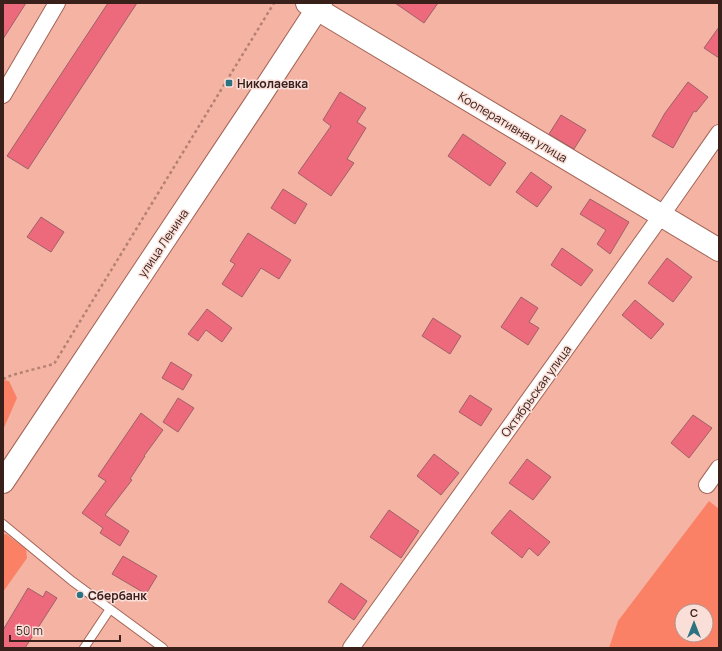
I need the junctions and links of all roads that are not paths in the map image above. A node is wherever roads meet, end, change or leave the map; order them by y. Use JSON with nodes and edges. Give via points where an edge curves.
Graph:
{"nodes":[{"id":1,"x":57,"y":3,"type":"edge"},
{"id":2,"x":315,"y":5,"type":"edge"},
{"id":3,"x":3,"y":95,"type":"edge"},
{"id":4,"x":719,"y":133,"type":"edge"},
{"id":5,"x":661,"y":216,"type":"junction"},
{"id":6,"x":719,"y":250,"type":"edge"},
{"id":7,"x":719,"y":468,"type":"edge"},
{"id":8,"x":3,"y":482,"type":"edge"},
{"id":9,"x":707,"y":485,"type":"dead end"},
{"id":10,"x":3,"y":524,"type":"edge"},
{"id":11,"x":110,"y":609,"type":"junction"},
{"id":12,"x":84,"y":648,"type":"edge"},
{"id":13,"x":163,"y":648,"type":"edge"},
{"id":14,"x":351,"y":648,"type":"edge"}],
"edges":[{"from":1,"to":3,"type":"street"},
{"from":2,"to":5,"type":"main road","name":"Кооперативная улица"},
{"from":2,"to":8,"type":"main road","name":"улица Ленина","via":[[255,104]]},
{"from":4,"to":5,"type":"street","name":"Октябрьская улица"},
{"from":5,"to":6,"type":"main road","name":"Кооперативная улица"},
{"from":5,"to":14,"type":"street","name":"Октябрьская улица"},
{"from":7,"to":9,"type":"street"},
{"from":10,"to":11,"type":"lane"},
{"from":11,"to":12,"type":"lane"},
{"from":11,"to":13,"type":"lane"}]}
